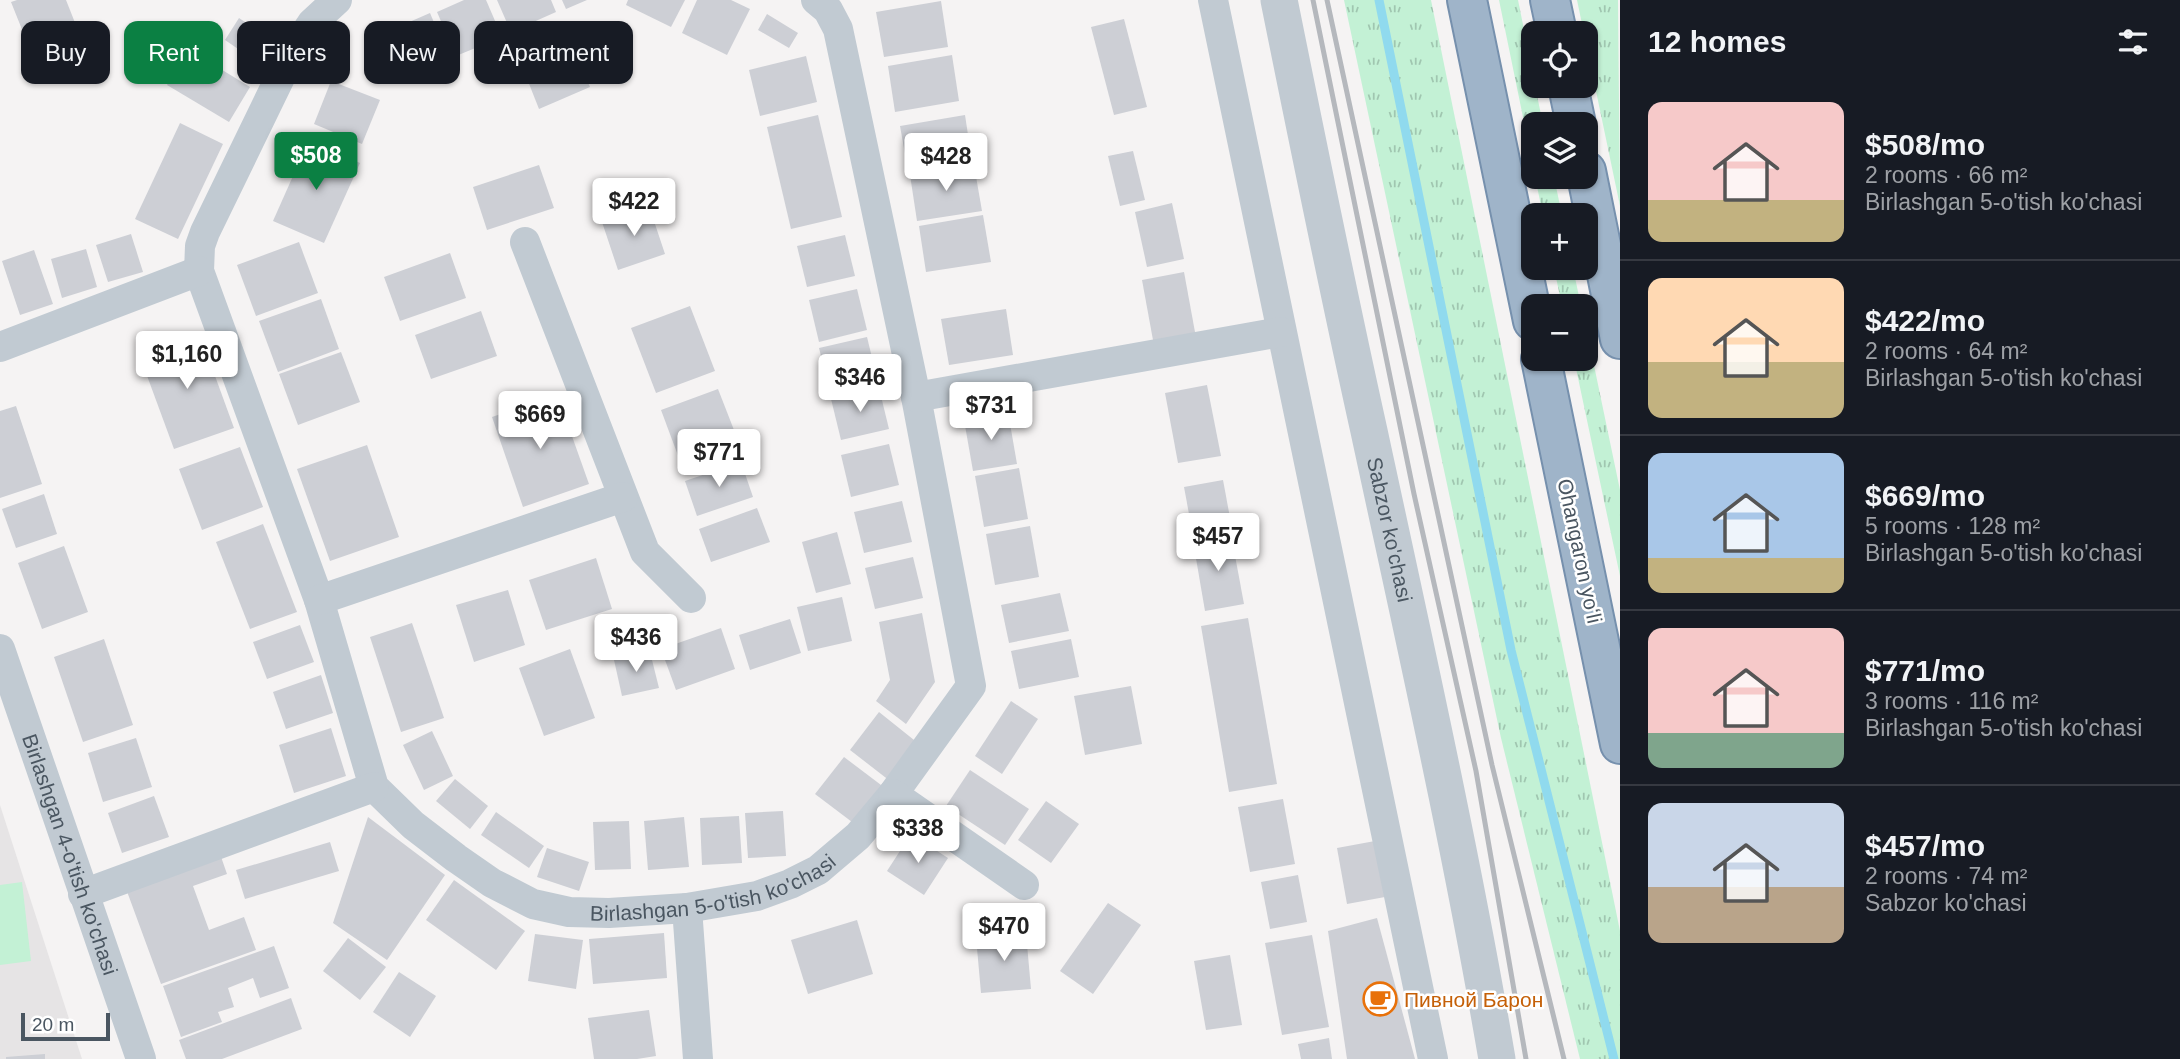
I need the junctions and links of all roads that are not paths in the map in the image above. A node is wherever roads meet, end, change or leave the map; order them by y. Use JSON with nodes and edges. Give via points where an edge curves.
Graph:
{"nodes":[{"id":1,"x":337,"y":0,"type":"edge"},
{"id":2,"x":816,"y":0,"type":"edge"},
{"id":3,"x":1213,"y":0,"type":"edge"},
{"id":4,"x":1279,"y":0,"type":"edge"},
{"id":5,"x":1467,"y":0,"type":"edge"},
{"id":6,"x":1550,"y":0,"type":"edge"},
{"id":7,"x":1554,"y":21,"type":"edge"},
{"id":8,"x":1590,"y":189,"type":"edge"},
{"id":9,"x":525,"y":242,"type":"dead end"},
{"id":10,"x":199,"y":271,"type":"junction"},
{"id":11,"x":1527,"y":294,"type":"edge"},
{"id":12,"x":1280,"y":332,"type":"junction"},
{"id":13,"x":1620,"y":339,"type":"edge"},
{"id":14,"x":0,"y":347,"type":"edge"},
{"id":15,"x":1543,"y":371,"type":"edge"},
{"id":16,"x":916,"y":397,"type":"junction"},
{"id":17,"x":623,"y":497,"type":"junction"},
{"id":18,"x":691,"y":598,"type":"dead end"},
{"id":19,"x":318,"y":600,"type":"junction"},
{"id":20,"x":0,"y":649,"type":"edge"},
{"id":21,"x":1620,"y":744,"type":"edge"},
{"id":22,"x":374,"y":787,"type":"junction"},
{"id":23,"x":893,"y":794,"type":"junction"},
{"id":24,"x":1024,"y":885,"type":"dead end"},
{"id":25,"x":83,"y":894,"type":"junction"},
{"id":26,"x":687,"y":908,"type":"junction"},
{"id":27,"x":141,"y":1059,"type":"edge"},
{"id":28,"x":698,"y":1059,"type":"edge"},
{"id":29,"x":1433,"y":1059,"type":"edge"},
{"id":30,"x":1497,"y":1059,"type":"edge"}],
"edges":[{"from":1,"to":10,"type":"street","name":"Birlashgan 5-o'tish ko'chasi","via":[[312,23],[292,53],[205,232]]},
{"from":2,"to":16,"type":"street","name":"Birlashgan 5-o'tish ko'chasi","via":[[828,10],[838,29]]},
{"from":3,"to":12,"type":"street"},
{"from":4,"to":30,"type":"street","name":"Sabzor ko'chasi","via":[[1444,778]]},
{"from":5,"to":11,"type":"highway"},
{"from":6,"to":7,"type":"highway"},
{"from":8,"to":13,"type":"highway"},
{"from":9,"to":17,"type":"street"},
{"from":10,"to":14,"type":"street"},
{"from":10,"to":19,"type":"street","name":"Birlashgan 5-o'tish ko'chasi"},
{"from":12,"to":16,"type":"street"},
{"from":12,"to":29,"type":"street"},
{"from":15,"to":21,"type":"highway","name":"Ohangaron yoʻli"},
{"from":16,"to":23,"type":"street","name":"Birlashgan 5-o'tish ko'chasi","via":[[971,686]]},
{"from":17,"to":18,"type":"street","via":[[645,552]]},
{"from":17,"to":19,"type":"street"},
{"from":19,"to":22,"type":"street","name":"Birlashgan 5-o'tish ko'chasi"},
{"from":20,"to":25,"type":"street","name":"Birlashgan 4-o'tish ko'chasi"},
{"from":22,"to":25,"type":"street"},
{"from":22,"to":26,"type":"street","name":"Birlashgan 5-o'tish ko'chasi","via":[[456,858],[533,904],[569,912]]},
{"from":23,"to":24,"type":"street"},
{"from":23,"to":26,"type":"street","name":"Birlashgan 5-o'tish ko'chasi","via":[[858,836],[818,870],[757,896]]},
{"from":25,"to":27,"type":"street","name":"Birlashgan 4-o'tish ko'chasi"},
{"from":26,"to":28,"type":"street"}]}
